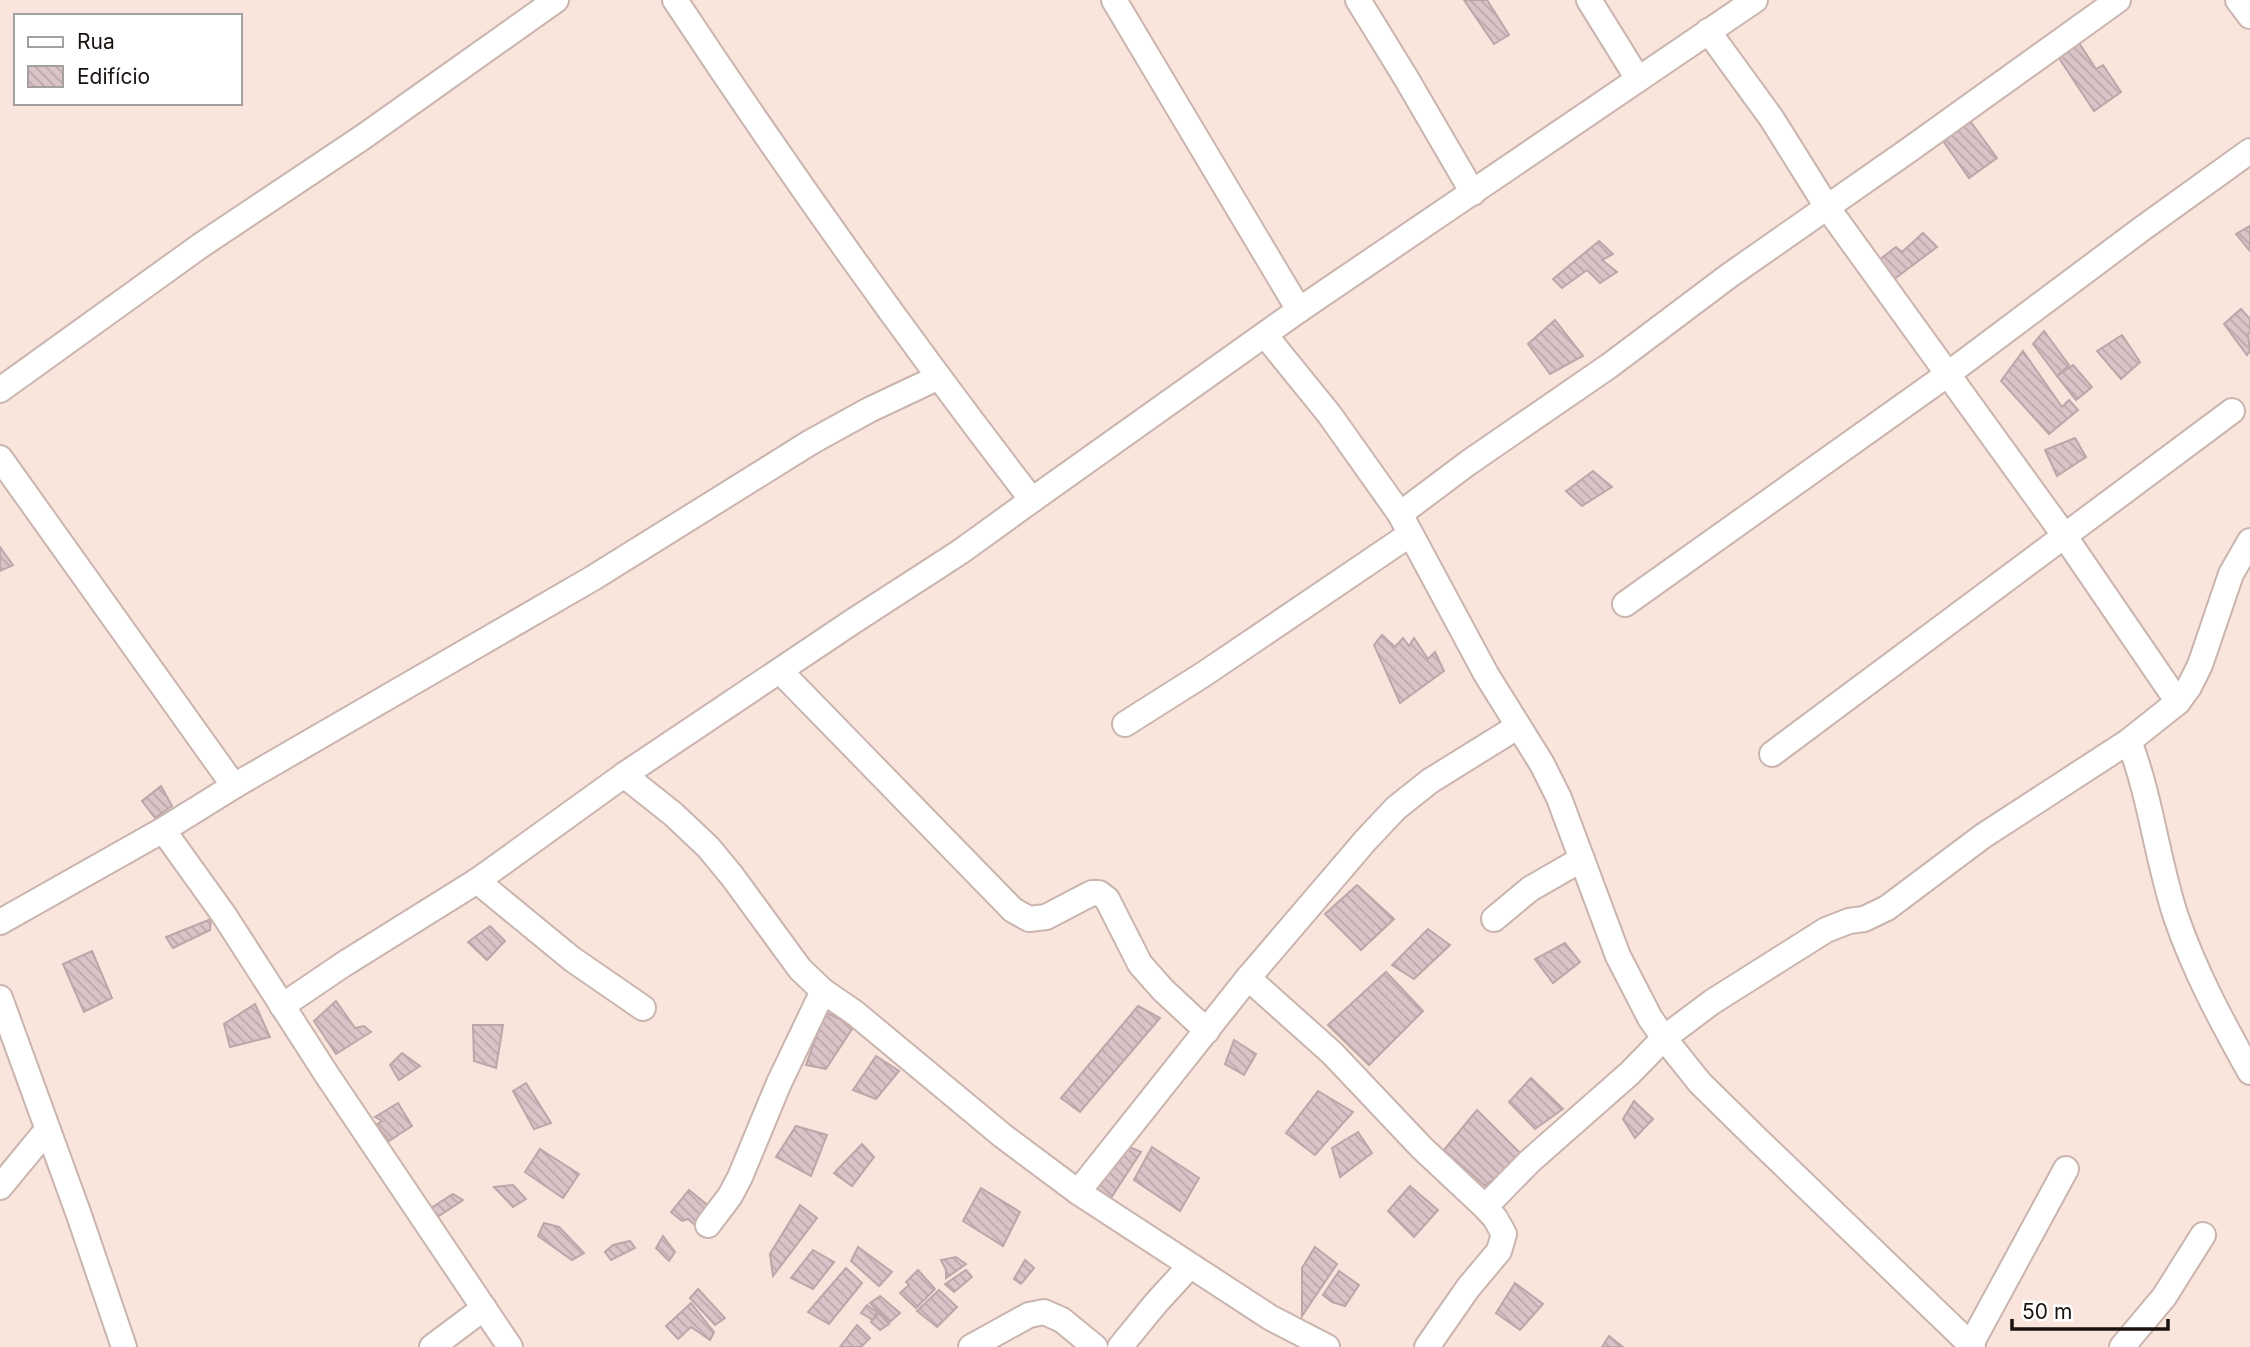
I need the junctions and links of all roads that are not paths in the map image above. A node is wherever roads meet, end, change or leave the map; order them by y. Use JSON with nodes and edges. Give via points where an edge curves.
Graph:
{"nodes":[{"id":1,"x":556,"y":0,"type":"edge"},
{"id":2,"x":675,"y":0,"type":"edge"},
{"id":3,"x":1114,"y":0,"type":"edge"},
{"id":4,"x":1357,"y":0,"type":"edge"},
{"id":5,"x":1589,"y":0,"type":"edge"},
{"id":6,"x":1755,"y":0,"type":"edge"},
{"id":7,"x":2118,"y":0,"type":"edge"},
{"id":8,"x":2238,"y":0,"type":"edge"},
{"id":9,"x":2250,"y":16,"type":"edge"},
{"id":10,"x":1708,"y":31,"type":"junction"},
{"id":11,"x":1637,"y":79,"type":"junction"},
{"id":12,"x":2250,"y":151,"type":"edge"},
{"id":13,"x":1473,"y":193,"type":"junction"},
{"id":14,"x":1828,"y":206,"type":"junction"},
{"id":15,"x":1299,"y":310,"type":"junction"},
{"id":16,"x":1265,"y":335,"type":"junction"},
{"id":17,"x":1948,"y":374,"type":"junction"},
{"id":18,"x":939,"y":377,"type":"junction"},
{"id":19,"x":0,"y":390,"type":"edge"},
{"id":20,"x":2232,"y":411,"type":"dead end"},
{"id":21,"x":0,"y":458,"type":"edge"},
{"id":22,"x":1032,"y":500,"type":"junction"},
{"id":23,"x":1405,"y":524,"type":"junction"},
{"id":24,"x":2065,"y":537,"type":"junction"},
{"id":25,"x":2250,"y":541,"type":"edge"},
{"id":26,"x":1625,"y":604,"type":"dead end"},
{"id":27,"x":780,"y":671,"type":"junction"},
{"id":28,"x":2178,"y":702,"type":"junction"},
{"id":29,"x":1125,"y":724,"type":"dead end"},
{"id":30,"x":1517,"y":727,"type":"junction"},
{"id":31,"x":2129,"y":741,"type":"junction"},
{"id":32,"x":1772,"y":754,"type":"dead end"},
{"id":33,"x":624,"y":775,"type":"junction"},
{"id":34,"x":234,"y":786,"type":"junction"},
{"id":35,"x":163,"y":830,"type":"junction"},
{"id":36,"x":1583,"y":859,"type":"junction"},
{"id":37,"x":477,"y":881,"type":"junction"},
{"id":38,"x":1494,"y":919,"type":"dead end"},
{"id":39,"x":0,"y":922,"type":"edge"},
{"id":40,"x":1248,"y":978,"type":"junction"},
{"id":41,"x":822,"y":990,"type":"junction"},
{"id":42,"x":0,"y":998,"type":"edge"},
{"id":43,"x":282,"y":1006,"type":"junction"},
{"id":44,"x":643,"y":1008,"type":"dead end"},
{"id":45,"x":1207,"y":1031,"type":"junction"},
{"id":46,"x":1664,"y":1038,"type":"junction"},
{"id":47,"x":2250,"y":1072,"type":"edge"},
{"id":48,"x":47,"y":1130,"type":"junction"},
{"id":49,"x":2066,"y":1169,"type":"dead end"},
{"id":50,"x":0,"y":1188,"type":"edge"},
{"id":51,"x":1078,"y":1192,"type":"junction"},
{"id":52,"x":1485,"y":1207,"type":"junction"},
{"id":53,"x":708,"y":1225,"type":"dead end"},
{"id":54,"x":2203,"y":1235,"type":"dead end"},
{"id":55,"x":1190,"y":1266,"type":"junction"},
{"id":56,"x":484,"y":1308,"type":"junction"},
{"id":57,"x":1972,"y":1346,"type":"edge"},
{"id":58,"x":124,"y":1347,"type":"edge"},
{"id":59,"x":432,"y":1347,"type":"edge"},
{"id":60,"x":510,"y":1347,"type":"edge"},
{"id":61,"x":971,"y":1347,"type":"edge"},
{"id":62,"x":1096,"y":1347,"type":"edge"},
{"id":63,"x":1120,"y":1347,"type":"edge"},
{"id":64,"x":1327,"y":1347,"type":"edge"},
{"id":65,"x":1426,"y":1347,"type":"edge"},
{"id":66,"x":2122,"y":1347,"type":"edge"}],
"edges":[{"from":1,"to":19,"type":"street"},
{"from":2,"to":18,"type":"street"},
{"from":3,"to":15,"type":"street"},
{"from":4,"to":13,"type":"street"},
{"from":5,"to":11,"type":"street"},
{"from":6,"to":10,"type":"street"},
{"from":7,"to":14,"type":"street"},
{"from":8,"to":9,"type":"street"},
{"from":10,"to":11,"type":"street"},
{"from":10,"to":14,"type":"street"},
{"from":11,"to":13,"type":"street"},
{"from":12,"to":17,"type":"street"},
{"from":13,"to":15,"type":"street"},
{"from":14,"to":17,"type":"street"},
{"from":14,"to":23,"type":"street","via":[[1468,463]]},
{"from":15,"to":16,"type":"street"},
{"from":16,"to":22,"type":"street"},
{"from":16,"to":23,"type":"street","via":[[1329,414]]},
{"from":17,"to":24,"type":"street"},
{"from":17,"to":26,"type":"street"},
{"from":18,"to":22,"type":"street"},
{"from":18,"to":34,"type":"street","via":[[811,442],[593,578]]},
{"from":20,"to":24,"type":"street"},
{"from":21,"to":34,"type":"street"},
{"from":22,"to":27,"type":"street"},
{"from":23,"to":29,"type":"street","via":[[1205,674]]},
{"from":23,"to":30,"type":"street"},
{"from":24,"to":28,"type":"street"},
{"from":24,"to":32,"type":"street"},
{"from":25,"to":28,"type":"street","via":[[2231,574],[2200,665]]},
{"from":27,"to":33,"type":"street"},
{"from":27,"to":45,"type":"street","via":[[1013,910],[1029,919],[1046,917],[1092,892],[1107,899],[1140,964]]},
{"from":28,"to":31,"type":"street"},
{"from":30,"to":36,"type":"street","via":[[1542,764]]},
{"from":30,"to":40,"type":"street","via":[[1430,781],[1396,808]]},
{"from":31,"to":46,"type":"street","via":[[1983,836],[1887,908],[1826,930]]},
{"from":31,"to":47,"type":"street","via":[[2176,916],[2207,996]]},
{"from":33,"to":37,"type":"street"},
{"from":33,"to":41,"type":"street","via":[[708,847],[800,969]]},
{"from":34,"to":35,"type":"street"},
{"from":35,"to":39,"type":"street"},
{"from":35,"to":43,"type":"street"},
{"from":36,"to":38,"type":"street","via":[[1530,889]]},
{"from":36,"to":46,"type":"street","via":[[1618,956]]},
{"from":37,"to":43,"type":"street"},
{"from":37,"to":44,"type":"street","via":[[572,960]]},
{"from":40,"to":45,"type":"street"},
{"from":40,"to":52,"type":"street","via":[[1332,1053]]},
{"from":41,"to":51,"type":"street"},
{"from":41,"to":53,"type":"street","via":[[740,1177]]},
{"from":42,"to":48,"type":"street"},
{"from":43,"to":56,"type":"street"},
{"from":45,"to":51,"type":"street"},
{"from":46,"to":52,"type":"street"},
{"from":46,"to":57,"type":"street","via":[[1700,1083]]},
{"from":48,"to":50,"type":"street"},
{"from":48,"to":58,"type":"street"},
{"from":49,"to":57,"type":"street"},
{"from":51,"to":55,"type":"street"},
{"from":52,"to":65,"type":"street","via":[[1504,1234],[1499,1251]]},
{"from":54,"to":66,"type":"street","via":[[2165,1297]]},
{"from":55,"to":63,"type":"street"},
{"from":55,"to":64,"type":"street","via":[[1271,1318]]},
{"from":56,"to":59,"type":"street"},
{"from":56,"to":60,"type":"street"},
{"from":61,"to":62,"type":"street","via":[[1029,1315],[1044,1312]]}]}
